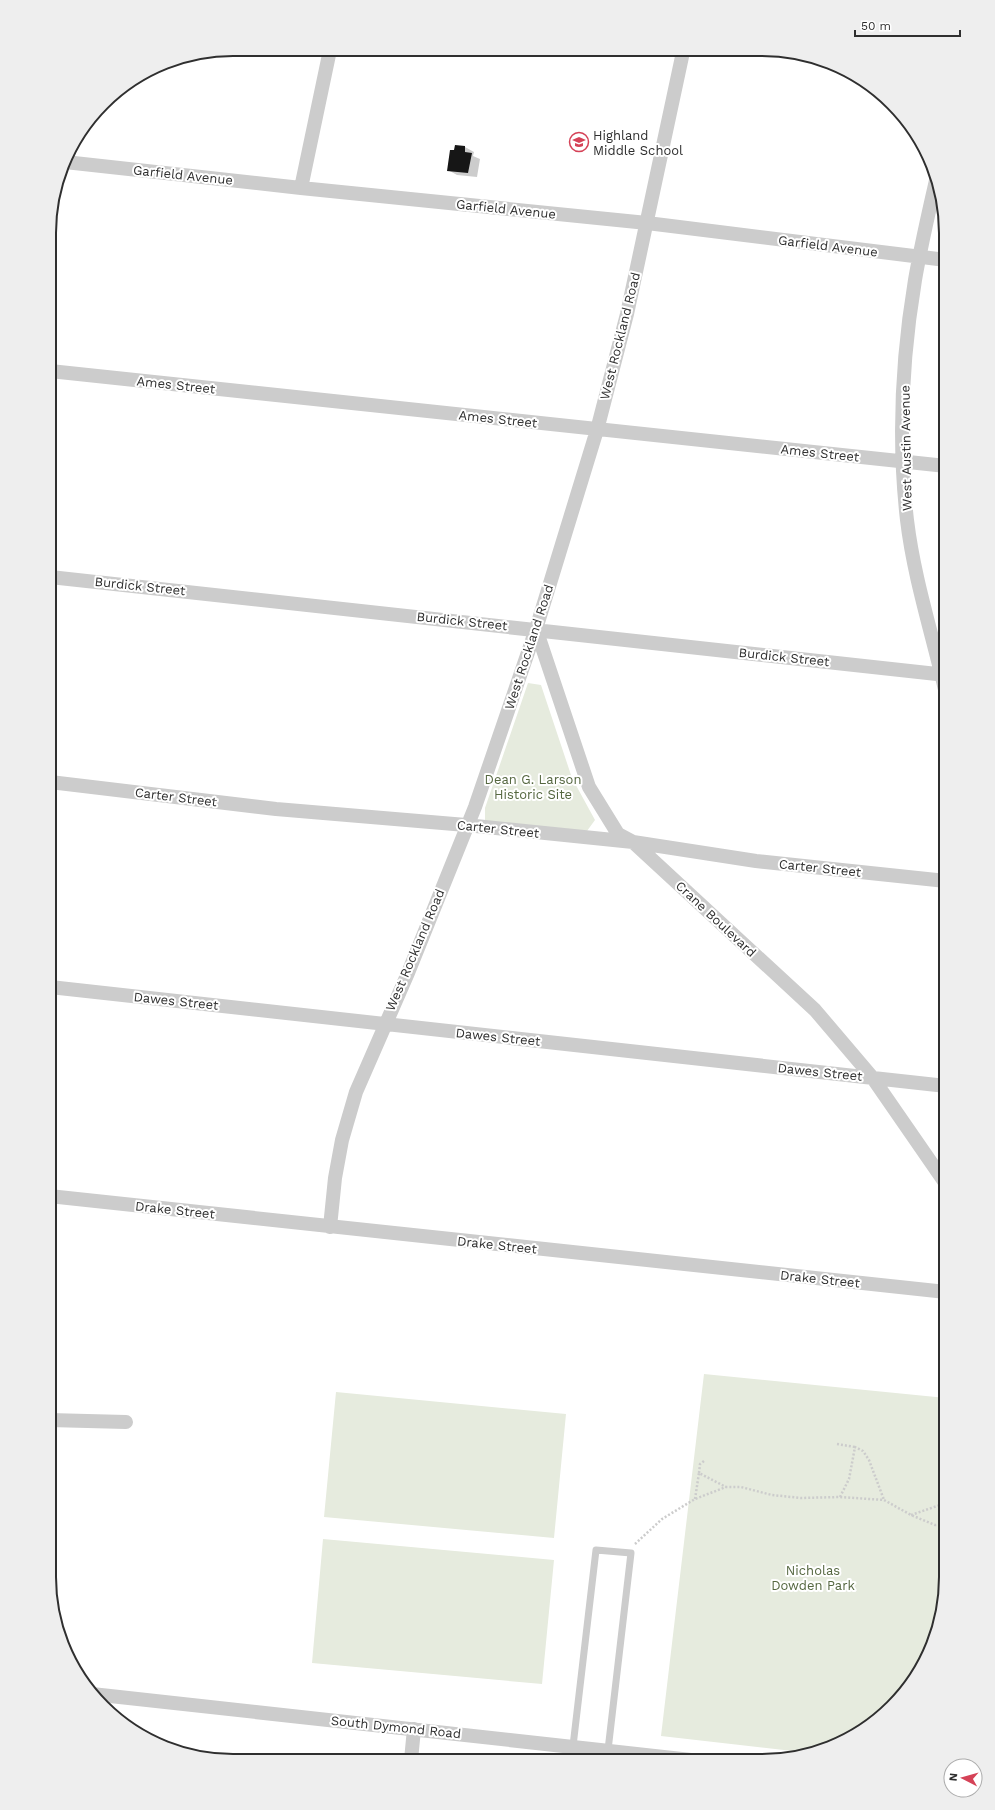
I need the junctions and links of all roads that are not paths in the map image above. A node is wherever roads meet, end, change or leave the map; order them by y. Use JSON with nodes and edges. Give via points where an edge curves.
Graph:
{"nodes":[{"id":1,"x":329,"y":56,"type":"edge"},
{"id":2,"x":682,"y":56,"type":"edge"},
{"id":3,"x":70,"y":163,"type":"edge"},
{"id":4,"x":301,"y":188,"type":"junction"},
{"id":5,"x":934,"y":191,"type":"edge"},
{"id":6,"x":647,"y":223,"type":"junction"},
{"id":7,"x":920,"y":258,"type":"junction"},
{"id":8,"x":939,"y":259,"type":"edge"},
{"id":9,"x":56,"y":372,"type":"edge"},
{"id":10,"x":596,"y":430,"type":"junction"},
{"id":11,"x":904,"y":462,"type":"junction"},
{"id":12,"x":939,"y":465,"type":"edge"},
{"id":13,"x":56,"y":578,"type":"edge"},
{"id":14,"x":536,"y":629,"type":"junction"},
{"id":15,"x":939,"y":657,"type":"edge"},
{"id":16,"x":939,"y":674,"type":"edge"},
{"id":17,"x":56,"y":783,"type":"edge"},
{"id":18,"x":466,"y":825,"type":"junction"},
{"id":19,"x":633,"y":842,"type":"junction"},
{"id":20,"x":939,"y":880,"type":"edge"},
{"id":21,"x":56,"y":988,"type":"edge"},
{"id":22,"x":384,"y":1024,"type":"junction"},
{"id":23,"x":872,"y":1077,"type":"junction"},
{"id":24,"x":939,"y":1085,"type":"edge"},
{"id":25,"x":939,"y":1174,"type":"edge"},
{"id":26,"x":56,"y":1197,"type":"edge"},
{"id":27,"x":330,"y":1227,"type":"junction"},
{"id":28,"x":939,"y":1291,"type":"edge"},
{"id":29,"x":56,"y":1420,"type":"edge"},
{"id":30,"x":126,"y":1422,"type":"dead end"},
{"id":31,"x":101,"y":1695,"type":"edge"},
{"id":32,"x":414,"y":1729,"type":"junction"},
{"id":33,"x":573,"y":1746,"type":"junction"},
{"id":34,"x":412,"y":1754,"type":"edge"},
{"id":35,"x":611,"y":1754,"type":"edge"}],
"edges":[{"from":1,"to":4,"type":"street"},
{"from":2,"to":6,"type":"street","name":"West Rockland Road"},
{"from":3,"to":4,"type":"street","name":"Garfield Avenue"},
{"from":4,"to":6,"type":"street","name":"Garfield Avenue"},
{"from":5,"to":7,"type":"street","name":"West Austin Avenue"},
{"from":6,"to":7,"type":"street","name":"Garfield Avenue"},
{"from":6,"to":10,"type":"street","name":"West Rockland Road","via":[[627,314]]},
{"from":7,"to":8,"type":"street","name":"Garfield Avenue"},
{"from":7,"to":11,"type":"street","name":"West Austin Avenue","via":[[906,342],[902,411]]},
{"from":9,"to":10,"type":"street","name":"Ames Street"},
{"from":10,"to":11,"type":"street","name":"Ames Street"},
{"from":10,"to":14,"type":"street","name":"West Rockland Road"},
{"from":11,"to":12,"type":"street","name":"Ames Street"},
{"from":11,"to":15,"type":"street","name":"West Austin Avenue","via":[[907,520],[917,577]]},
{"from":13,"to":14,"type":"street","name":"Burdick Street"},
{"from":14,"to":16,"type":"street","name":"Burdick Street"},
{"from":14,"to":18,"type":"street","name":"West Rockland Road","via":[[475,807]]},
{"from":14,"to":19,"type":"street","name":"Crane Boulevard","via":[[589,787],[618,834]]},
{"from":17,"to":18,"type":"street","name":"Carter Street","via":[[276,809]]},
{"from":18,"to":19,"type":"street","name":"Carter Street"},
{"from":18,"to":22,"type":"street","name":"West Rockland Road","via":[[408,973]]},
{"from":19,"to":20,"type":"street","name":"Carter Street","via":[[756,861]]},
{"from":19,"to":23,"type":"street","name":"Crane Boulevard","via":[[815,1010]]},
{"from":21,"to":22,"type":"street","name":"Dawes Street"},
{"from":22,"to":23,"type":"street","name":"Dawes Street"},
{"from":22,"to":27,"type":"street","name":"West Rockland Road","via":[[356,1092],[342,1140]]},
{"from":23,"to":24,"type":"street","name":"Dawes Street"},
{"from":23,"to":25,"type":"street","name":"Crane Boulevard"},
{"from":26,"to":27,"type":"street","name":"Drake Street"},
{"from":27,"to":28,"type":"street","name":"Drake Street"},
{"from":29,"to":30,"type":"street"},
{"from":31,"to":32,"type":"street","name":"South Dymond Road"},
{"from":32,"to":33,"type":"street","name":"South Dymond Road"},
{"from":32,"to":34,"type":"street"},
{"from":33,"to":35,"type":"street","name":"South Dymond Road"},
{"from":33,"to":35,"type":"lane","via":[[596,1550],[631,1553]]}]}
